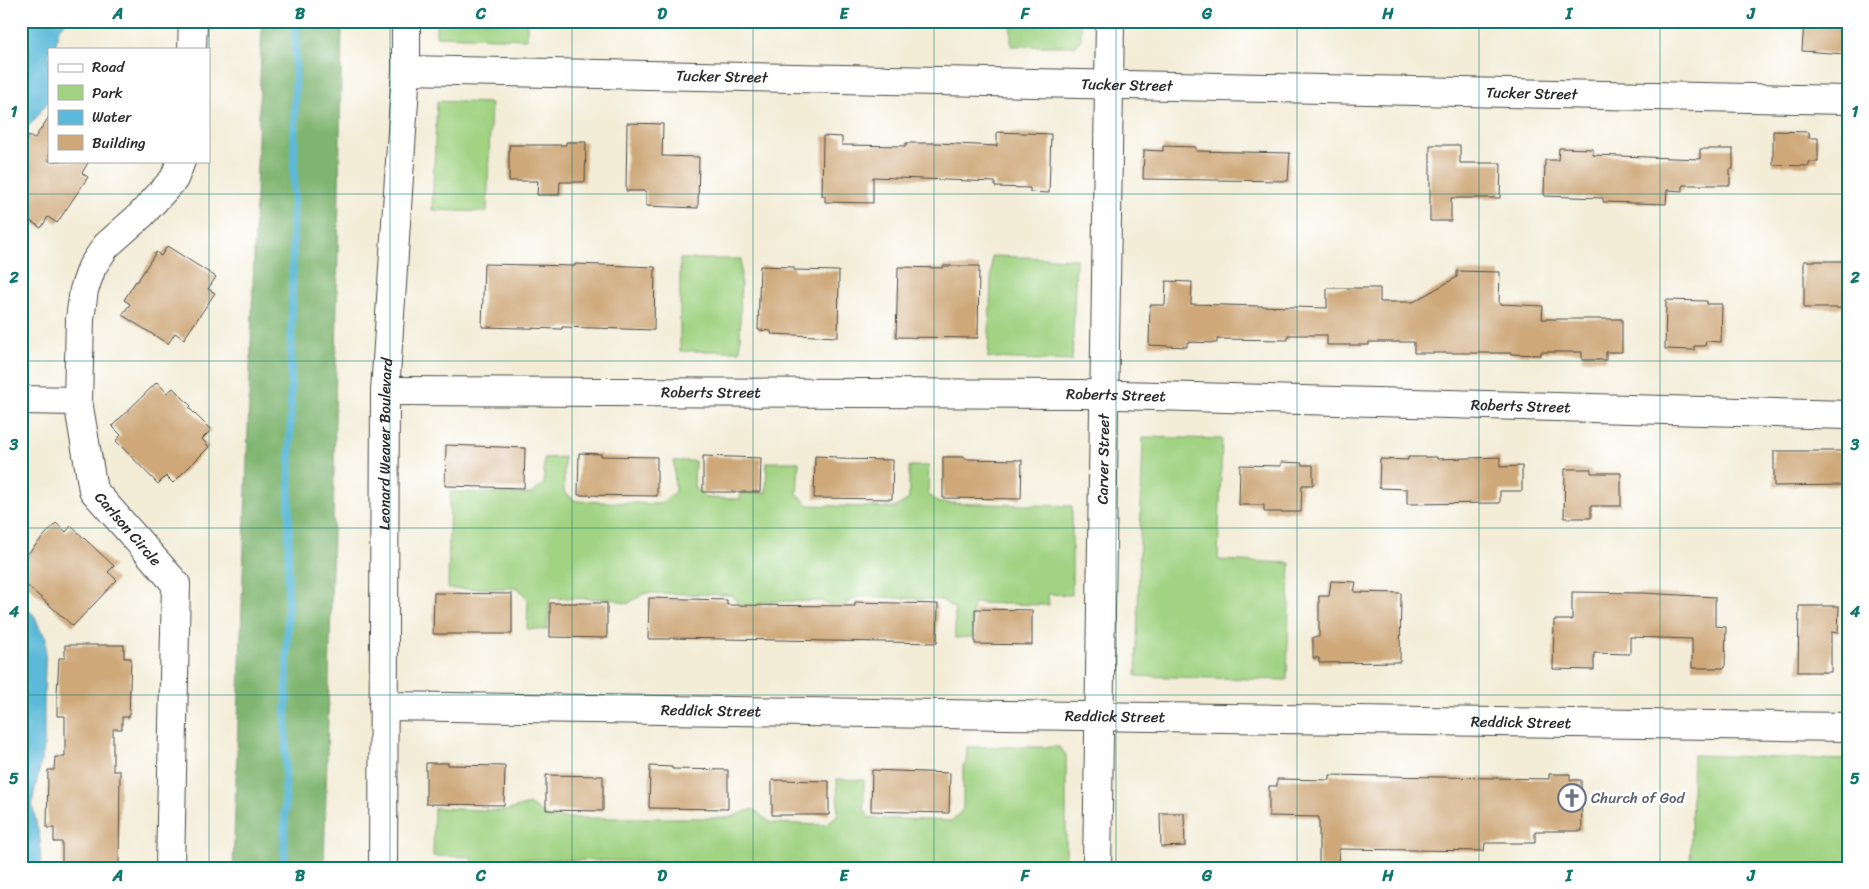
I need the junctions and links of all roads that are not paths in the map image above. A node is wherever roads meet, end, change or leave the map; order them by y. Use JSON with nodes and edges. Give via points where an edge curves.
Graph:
{"nodes":[{"id":1,"x":193,"y":21,"type":"edge"},
{"id":2,"x":406,"y":21,"type":"edge"},
{"id":3,"x":1110,"y":21,"type":"edge"},
{"id":4,"x":192,"y":48,"type":"edge"},
{"id":5,"x":406,"y":70,"type":"junction"},
{"id":6,"x":1109,"y":85,"type":"junction"},
{"id":7,"x":1848,"y":100,"type":"edge"},
{"id":8,"x":181,"y":162,"type":"edge"},
{"id":9,"x":385,"y":391,"type":"junction"},
{"id":10,"x":1104,"y":394,"type":"junction"},
{"id":11,"x":21,"y":400,"type":"edge"},
{"id":12,"x":78,"y":401,"type":"junction"},
{"id":13,"x":1848,"y":415,"type":"edge"},
{"id":14,"x":383,"y":706,"type":"junction"},
{"id":15,"x":1100,"y":716,"type":"junction"},
{"id":16,"x":1848,"y":727,"type":"edge"},
{"id":17,"x":170,"y":868,"type":"edge"},
{"id":18,"x":382,"y":868,"type":"edge"},
{"id":19,"x":1097,"y":868,"type":"edge"}],
"edges":[{"from":1,"to":4,"type":"street"},
{"from":2,"to":5,"type":"street","name":"Leonard Weaver Boulevard"},
{"from":3,"to":6,"type":"street","name":"Carver Street"},
{"from":5,"to":6,"type":"street","name":"Tucker Street"},
{"from":5,"to":9,"type":"street","name":"Leonard Weaver Boulevard"},
{"from":6,"to":7,"type":"street","name":"Tucker Street"},
{"from":6,"to":10,"type":"street","name":"Carver Street"},
{"from":8,"to":12,"type":"street","name":"Carlson Circle","via":[[174,179],[106,246],[92,267],[84,290],[80,319]]},
{"from":9,"to":10,"type":"street","name":"Roberts Street"},
{"from":9,"to":14,"type":"street","name":"Leonard Weaver Boulevard"},
{"from":10,"to":13,"type":"street","name":"Roberts Street"},
{"from":10,"to":15,"type":"street","name":"Carver Street"},
{"from":11,"to":12,"type":"street"},
{"from":12,"to":17,"type":"street","name":"Carlson Circle","via":[[93,490],[176,584]]},
{"from":14,"to":15,"type":"street","name":"Reddick Street"},
{"from":14,"to":18,"type":"street","name":"Leonard Weaver Boulevard"},
{"from":15,"to":16,"type":"street","name":"Reddick Street"},
{"from":15,"to":19,"type":"street","name":"Carver Street"}]}
